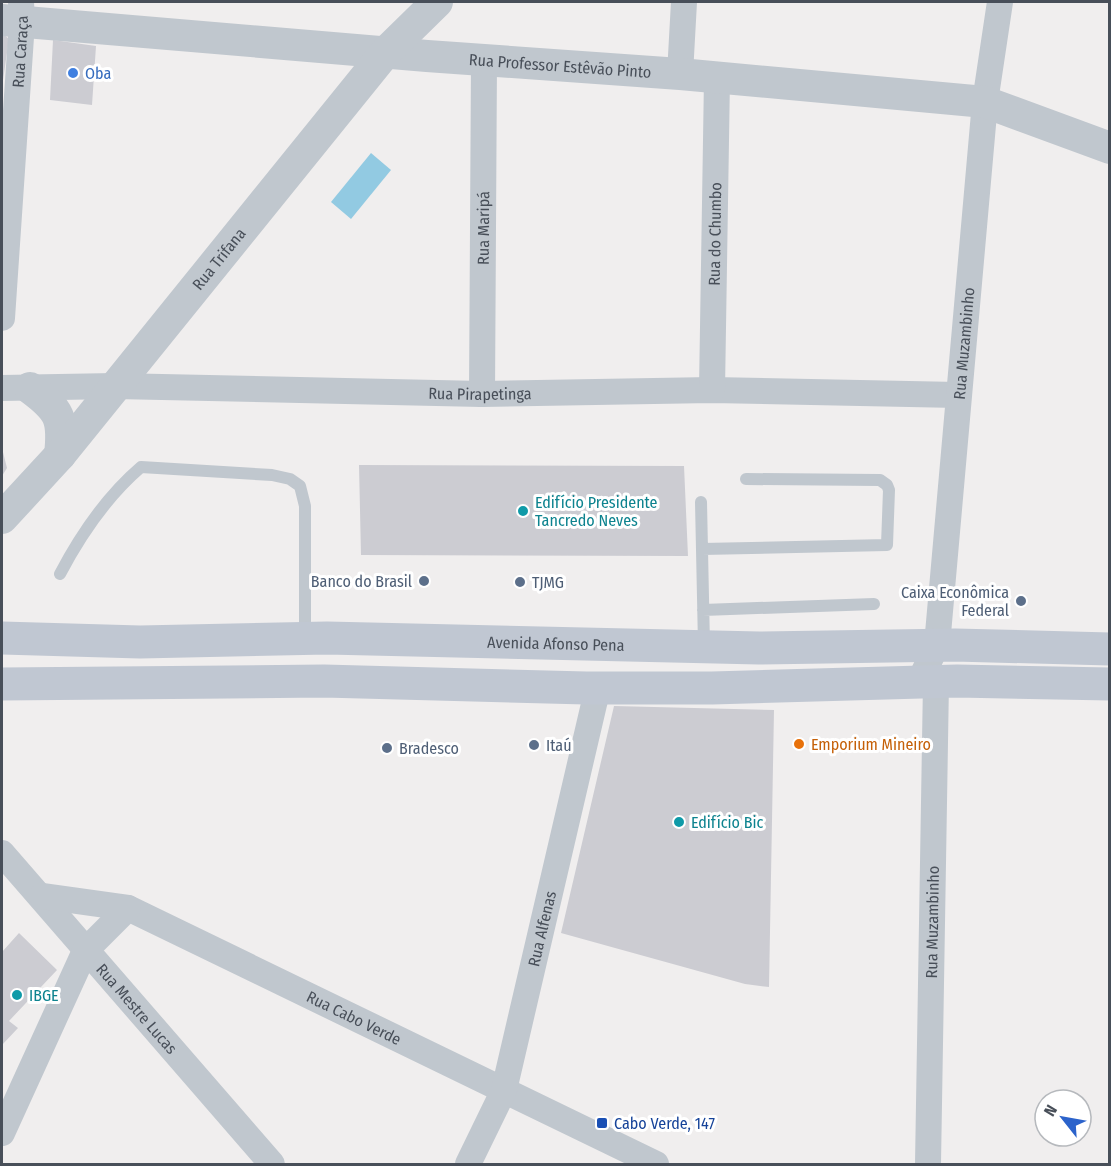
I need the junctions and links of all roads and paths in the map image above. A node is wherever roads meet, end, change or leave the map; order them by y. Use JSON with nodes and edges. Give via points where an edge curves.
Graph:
{"nodes":[{"id":1,"x":437,"y":2,"type":"edge"},
{"id":2,"x":684,"y":2,"type":"edge"},
{"id":3,"x":1000,"y":2,"type":"edge"},
{"id":4,"x":15,"y":14,"type":"edge"},
{"id":5,"x":385,"y":52,"type":"junction"},
{"id":6,"x":484,"y":61,"type":"junction"},
{"id":7,"x":680,"y":74,"type":"junction"},
{"id":8,"x":717,"y":78,"type":"junction"},
{"id":9,"x":985,"y":102,"type":"junction"},
{"id":10,"x":1110,"y":148,"type":"edge"},
{"id":11,"x":2,"y":318,"type":"edge"},
{"id":12,"x":115,"y":386,"type":"junction"},
{"id":13,"x":16,"y":388,"type":"edge"},
{"id":14,"x":712,"y":390,"type":"junction"},
{"id":15,"x":482,"y":394,"type":"junction"},
{"id":16,"x":958,"y":394,"type":"junction"},
{"id":17,"x":60,"y":455,"type":"junction"},
{"id":18,"x":746,"y":479,"type":"dead end"},
{"id":19,"x":701,"y":502,"type":"dead end"},
{"id":20,"x":2,"y":518,"type":"edge"},
{"id":21,"x":702,"y":549,"type":"junction"},
{"id":22,"x":60,"y":574,"type":"dead end"},
{"id":23,"x":874,"y":604,"type":"dead end"},
{"id":24,"x":703,"y":610,"type":"junction"},
{"id":25,"x":2,"y":638,"type":"edge"},
{"id":26,"x":316,"y":638,"type":"junction"},
{"id":27,"x":937,"y":645,"type":"junction"},
{"id":28,"x":704,"y":646,"type":"junction"},
{"id":29,"x":1110,"y":649,"type":"edge"},
{"id":30,"x":324,"y":681,"type":"junction"},
{"id":31,"x":928,"y":682,"type":"junction"},
{"id":32,"x":2,"y":684,"type":"edge"},
{"id":33,"x":1110,"y":684,"type":"edge"},
{"id":34,"x":598,"y":687,"type":"junction"},
{"id":35,"x":2,"y":853,"type":"edge"},
{"id":36,"x":42,"y":897,"type":"junction"},
{"id":37,"x":128,"y":908,"type":"junction"},
{"id":38,"x":85,"y":951,"type":"junction"},
{"id":39,"x":504,"y":1090,"type":"junction"},
{"id":40,"x":2,"y":1133,"type":"edge"},
{"id":41,"x":272,"y":1164,"type":"edge"},
{"id":42,"x":468,"y":1164,"type":"edge"},
{"id":43,"x":656,"y":1164,"type":"edge"},
{"id":44,"x":928,"y":1164,"type":"edge"}],
"edges":[{"from":1,"to":5,"type":"street","name":"Rua Trifana"},
{"from":2,"to":7,"type":"street"},
{"from":3,"to":9,"type":"street","name":"Rua Muzambinho"},
{"from":4,"to":5,"type":"street","name":"Rua Professor Estêvão Pinto"},
{"from":4,"to":11,"type":"street","name":"Rua Caraça"},
{"from":5,"to":6,"type":"street","name":"Rua Professor Estêvão Pinto"},
{"from":5,"to":12,"type":"street","name":"Rua Trifana"},
{"from":6,"to":7,"type":"street","name":"Rua Professor Estêvão Pinto"},
{"from":6,"to":15,"type":"street","name":"Rua Maripá"},
{"from":7,"to":8,"type":"street","name":"Rua Professor Estêvão Pinto"},
{"from":8,"to":9,"type":"street","name":"Rua Professor Estêvão Pinto"},
{"from":8,"to":14,"type":"street","name":"Rua do Chumbo"},
{"from":9,"to":10,"type":"street","name":"Rua Professor Estêvão Pinto"},
{"from":9,"to":16,"type":"street","name":"Rua Muzambinho"},
{"from":12,"to":13,"type":"street","name":"Rua Pirapetinga"},
{"from":12,"to":15,"type":"street","name":"Rua Pirapetinga"},
{"from":12,"to":17,"type":"street","name":"Rua Trifana"},
{"from":13,"to":17,"type":"street","via":[[57,412],[63,427]]},
{"from":14,"to":15,"type":"street","name":"Rua Pirapetinga"},
{"from":14,"to":16,"type":"street","name":"Rua Pirapetinga"},
{"from":16,"to":27,"type":"street","name":"Rua Muzambinho"},
{"from":17,"to":20,"type":"street","name":"Rua Trifana"},
{"from":18,"to":21,"type":"lane","via":[[880,480],[889,490],[887,545]]},
{"from":19,"to":21,"type":"lane"},
{"from":21,"to":24,"type":"lane"},
{"from":22,"to":26,"type":"lane","via":[[79,537],[125,480],[141,467],[290,479],[300,486],[305,506]]},
{"from":23,"to":24,"type":"lane"},
{"from":24,"to":28,"type":"lane"},
{"from":25,"to":26,"type":"main road","name":"Avenida Afonso Pena","via":[[140,642]]},
{"from":26,"to":28,"type":"main road","name":"Avenida Afonso Pena"},
{"from":26,"to":30,"type":"main road"},
{"from":27,"to":28,"type":"main road","name":"Avenida Afonso Pena"},
{"from":27,"to":29,"type":"main road","name":"Avenida Afonso Pena"},
{"from":27,"to":31,"type":"street","name":"Rua Muzambinho"},
{"from":30,"to":32,"type":"main road"},
{"from":30,"to":34,"type":"main road"},
{"from":31,"to":33,"type":"main road"},
{"from":31,"to":34,"type":"main road"},
{"from":31,"to":44,"type":"street","name":"Rua Muzambinho"},
{"from":34,"to":39,"type":"street","name":"Rua Alfenas"},
{"from":35,"to":36,"type":"street","name":"Rua Mestre Lucas"},
{"from":36,"to":37,"type":"street","name":"Rua Cabo Verde"},
{"from":36,"to":38,"type":"street","name":"Rua Mestre Lucas"},
{"from":37,"to":38,"type":"street"},
{"from":37,"to":39,"type":"street","name":"Rua Cabo Verde"},
{"from":38,"to":40,"type":"street"},
{"from":38,"to":41,"type":"street","name":"Rua Mestre Lucas"},
{"from":39,"to":42,"type":"street","name":"Rua Alfenas"},
{"from":39,"to":43,"type":"street","name":"Rua Cabo Verde"}]}
